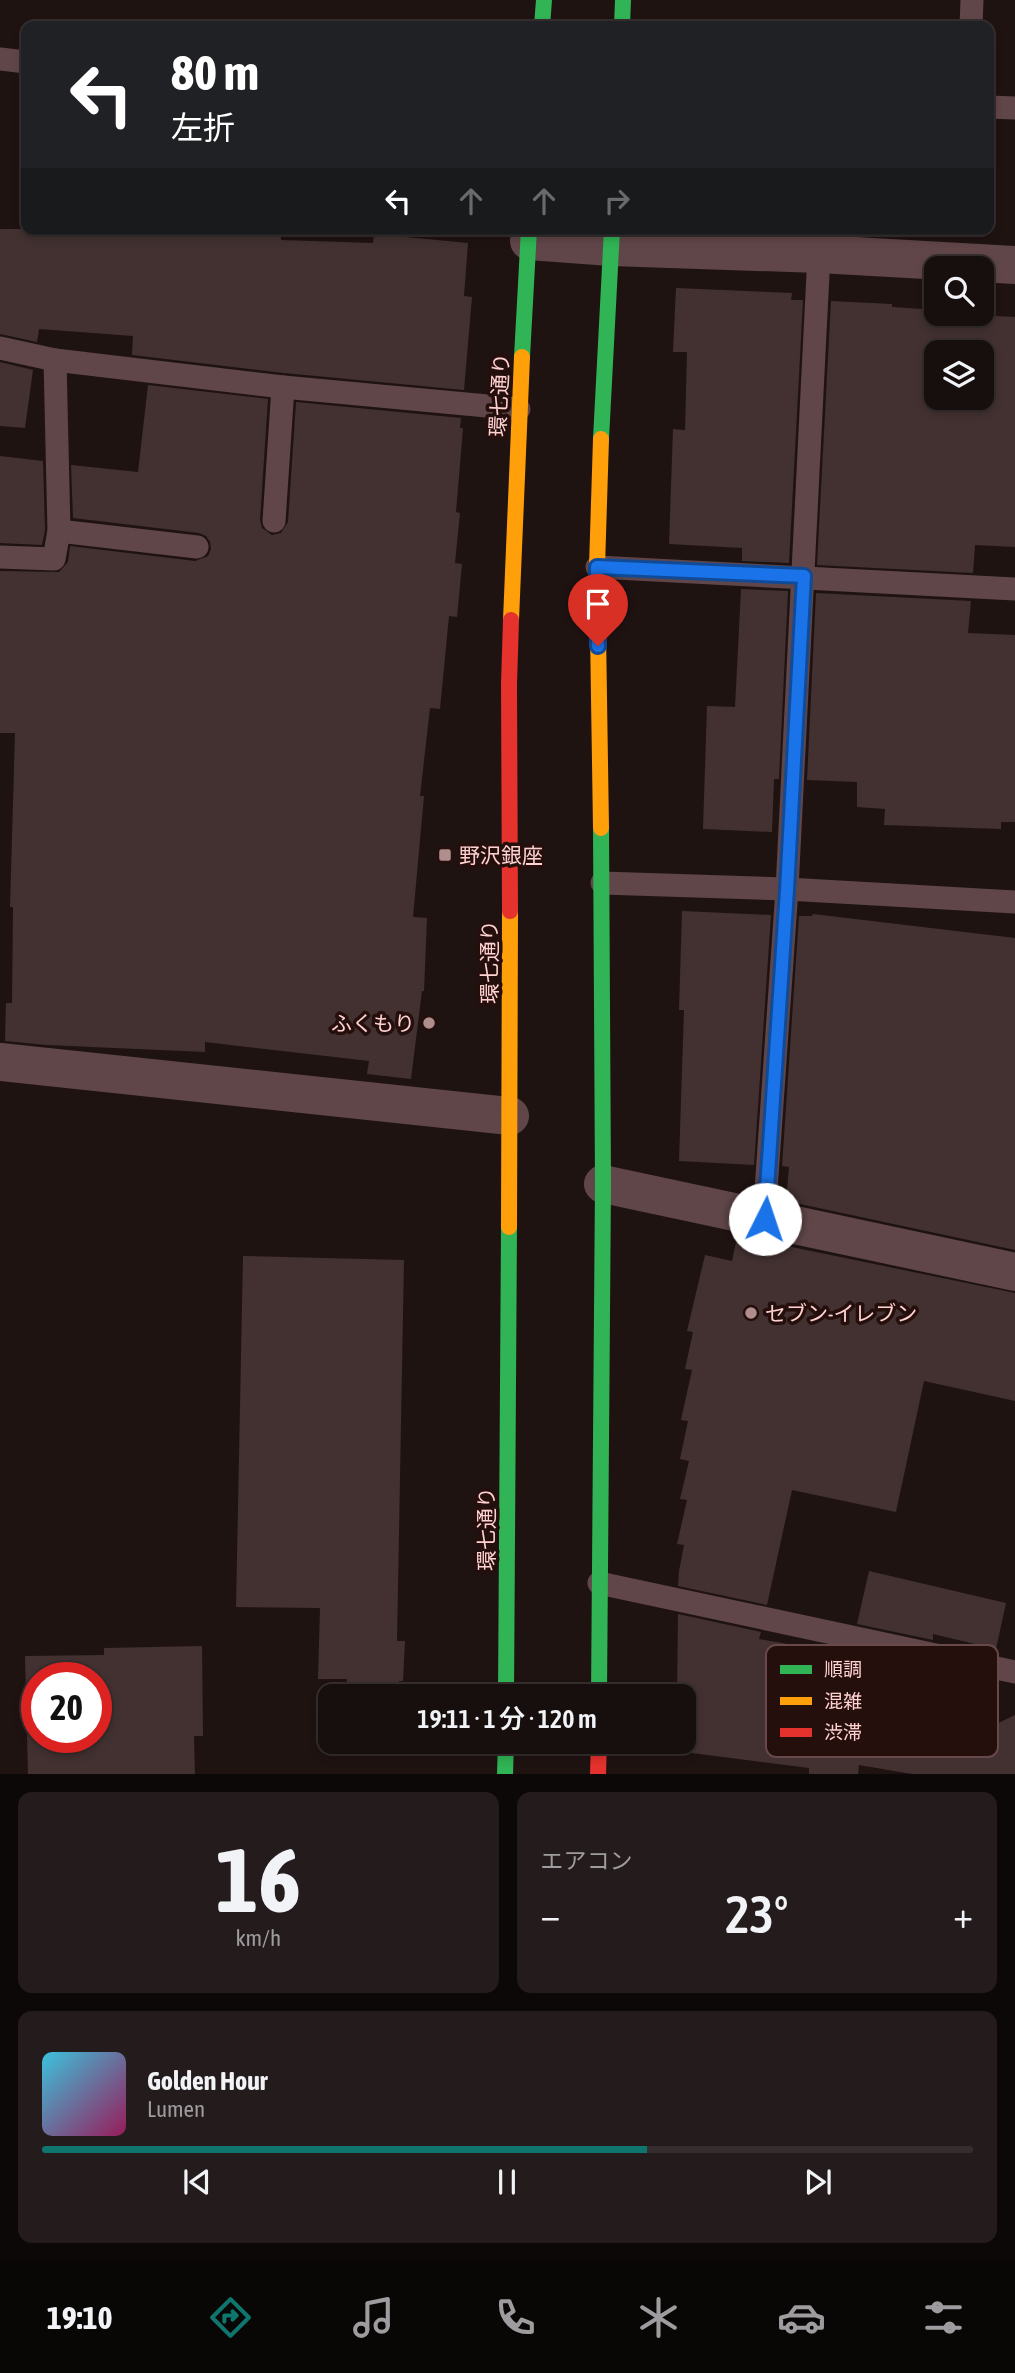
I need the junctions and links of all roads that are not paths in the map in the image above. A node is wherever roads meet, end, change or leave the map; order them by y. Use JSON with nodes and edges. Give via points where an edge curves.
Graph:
{"nodes":[{"id":1,"x":544,"y":0,"type":"edge"},
{"id":2,"x":623,"y":0,"type":"edge"},
{"id":3,"x":972,"y":0,"type":"edge"},
{"id":4,"x":542,"y":21,"type":"edge"},
{"id":5,"x":622,"y":21,"type":"edge"},
{"id":6,"x":971,"y":21,"type":"edge"},
{"id":7,"x":0,"y":59,"type":"edge"},
{"id":8,"x":21,"y":61,"type":"edge"},
{"id":9,"x":994,"y":107,"type":"edge"},
{"id":10,"x":1015,"y":108,"type":"edge"},
{"id":11,"x":529,"y":235,"type":"edge"},
{"id":12,"x":611,"y":238,"type":"edge"},
{"id":13,"x":819,"y":254,"type":"junction"},
{"id":14,"x":1015,"y":265,"type":"edge"},
{"id":15,"x":0,"y":348,"type":"edge"},
{"id":16,"x":55,"y":360,"type":"junction"},
{"id":17,"x":283,"y":387,"type":"junction"},
{"id":18,"x":519,"y":409,"type":"junction"},
{"id":19,"x":274,"y":521,"type":"dead end"},
{"id":20,"x":59,"y":531,"type":"junction"},
{"id":21,"x":197,"y":547,"type":"dead end"},
{"id":22,"x":0,"y":557,"type":"edge"},
{"id":23,"x":597,"y":567,"type":"junction"},
{"id":24,"x":804,"y":576,"type":"junction"},
{"id":25,"x":1015,"y":589,"type":"edge"},
{"id":26,"x":602,"y":883,"type":"junction"},
{"id":27,"x":787,"y":890,"type":"junction"},
{"id":28,"x":1015,"y":902,"type":"edge"},
{"id":29,"x":0,"y":1062,"type":"edge"},
{"id":30,"x":510,"y":1116,"type":"junction"},
{"id":31,"x":603,"y":1184,"type":"junction"},
{"id":32,"x":765,"y":1219,"type":"junction"},
{"id":33,"x":1015,"y":1272,"type":"edge"},
{"id":34,"x":599,"y":1583,"type":"junction"},
{"id":35,"x":889,"y":1645,"type":"edge"},
{"id":36,"x":506,"y":1684,"type":"edge"},
{"id":37,"x":599,"y":1684,"type":"edge"},
{"id":38,"x":506,"y":1754,"type":"edge"},
{"id":39,"x":598,"y":1754,"type":"edge"},
{"id":40,"x":506,"y":1774,"type":"edge"},
{"id":41,"x":598,"y":1774,"type":"edge"}],
"edges":[{"from":1,"to":4,"type":"main road"},
{"from":2,"to":5,"type":"main road"},
{"from":3,"to":6,"type":"lane"},
{"from":7,"to":8,"type":"lane"},
{"from":9,"to":10,"type":"lane"},
{"from":11,"to":12,"type":"street"},
{"from":11,"to":18,"type":"main road","name":"環七通り"},
{"from":12,"to":13,"type":"street"},
{"from":12,"to":23,"type":"main road"},
{"from":13,"to":14,"type":"street"},
{"from":13,"to":24,"type":"lane"},
{"from":15,"to":16,"type":"lane"},
{"from":16,"to":17,"type":"lane"},
{"from":16,"to":20,"type":"lane"},
{"from":17,"to":18,"type":"lane"},
{"from":17,"to":19,"type":"lane"},
{"from":18,"to":30,"type":"main road","name":"環七通り","via":[[509,684]]},
{"from":20,"to":21,"type":"lane"},
{"from":20,"to":22,"type":"lane","via":[[54,559]]},
{"from":23,"to":24,"type":"lane"},
{"from":23,"to":26,"type":"main road"},
{"from":24,"to":25,"type":"lane"},
{"from":24,"to":27,"type":"lane"},
{"from":26,"to":27,"type":"lane"},
{"from":26,"to":31,"type":"main road"},
{"from":27,"to":28,"type":"lane"},
{"from":27,"to":32,"type":"lane"},
{"from":29,"to":30,"type":"street"},
{"from":30,"to":36,"type":"main road","name":"環七通り"},
{"from":31,"to":32,"type":"street"},
{"from":31,"to":34,"type":"main road"},
{"from":32,"to":33,"type":"street"},
{"from":34,"to":35,"type":"lane"},
{"from":34,"to":37,"type":"main road"},
{"from":38,"to":40,"type":"main road"},
{"from":39,"to":41,"type":"main road"}]}
